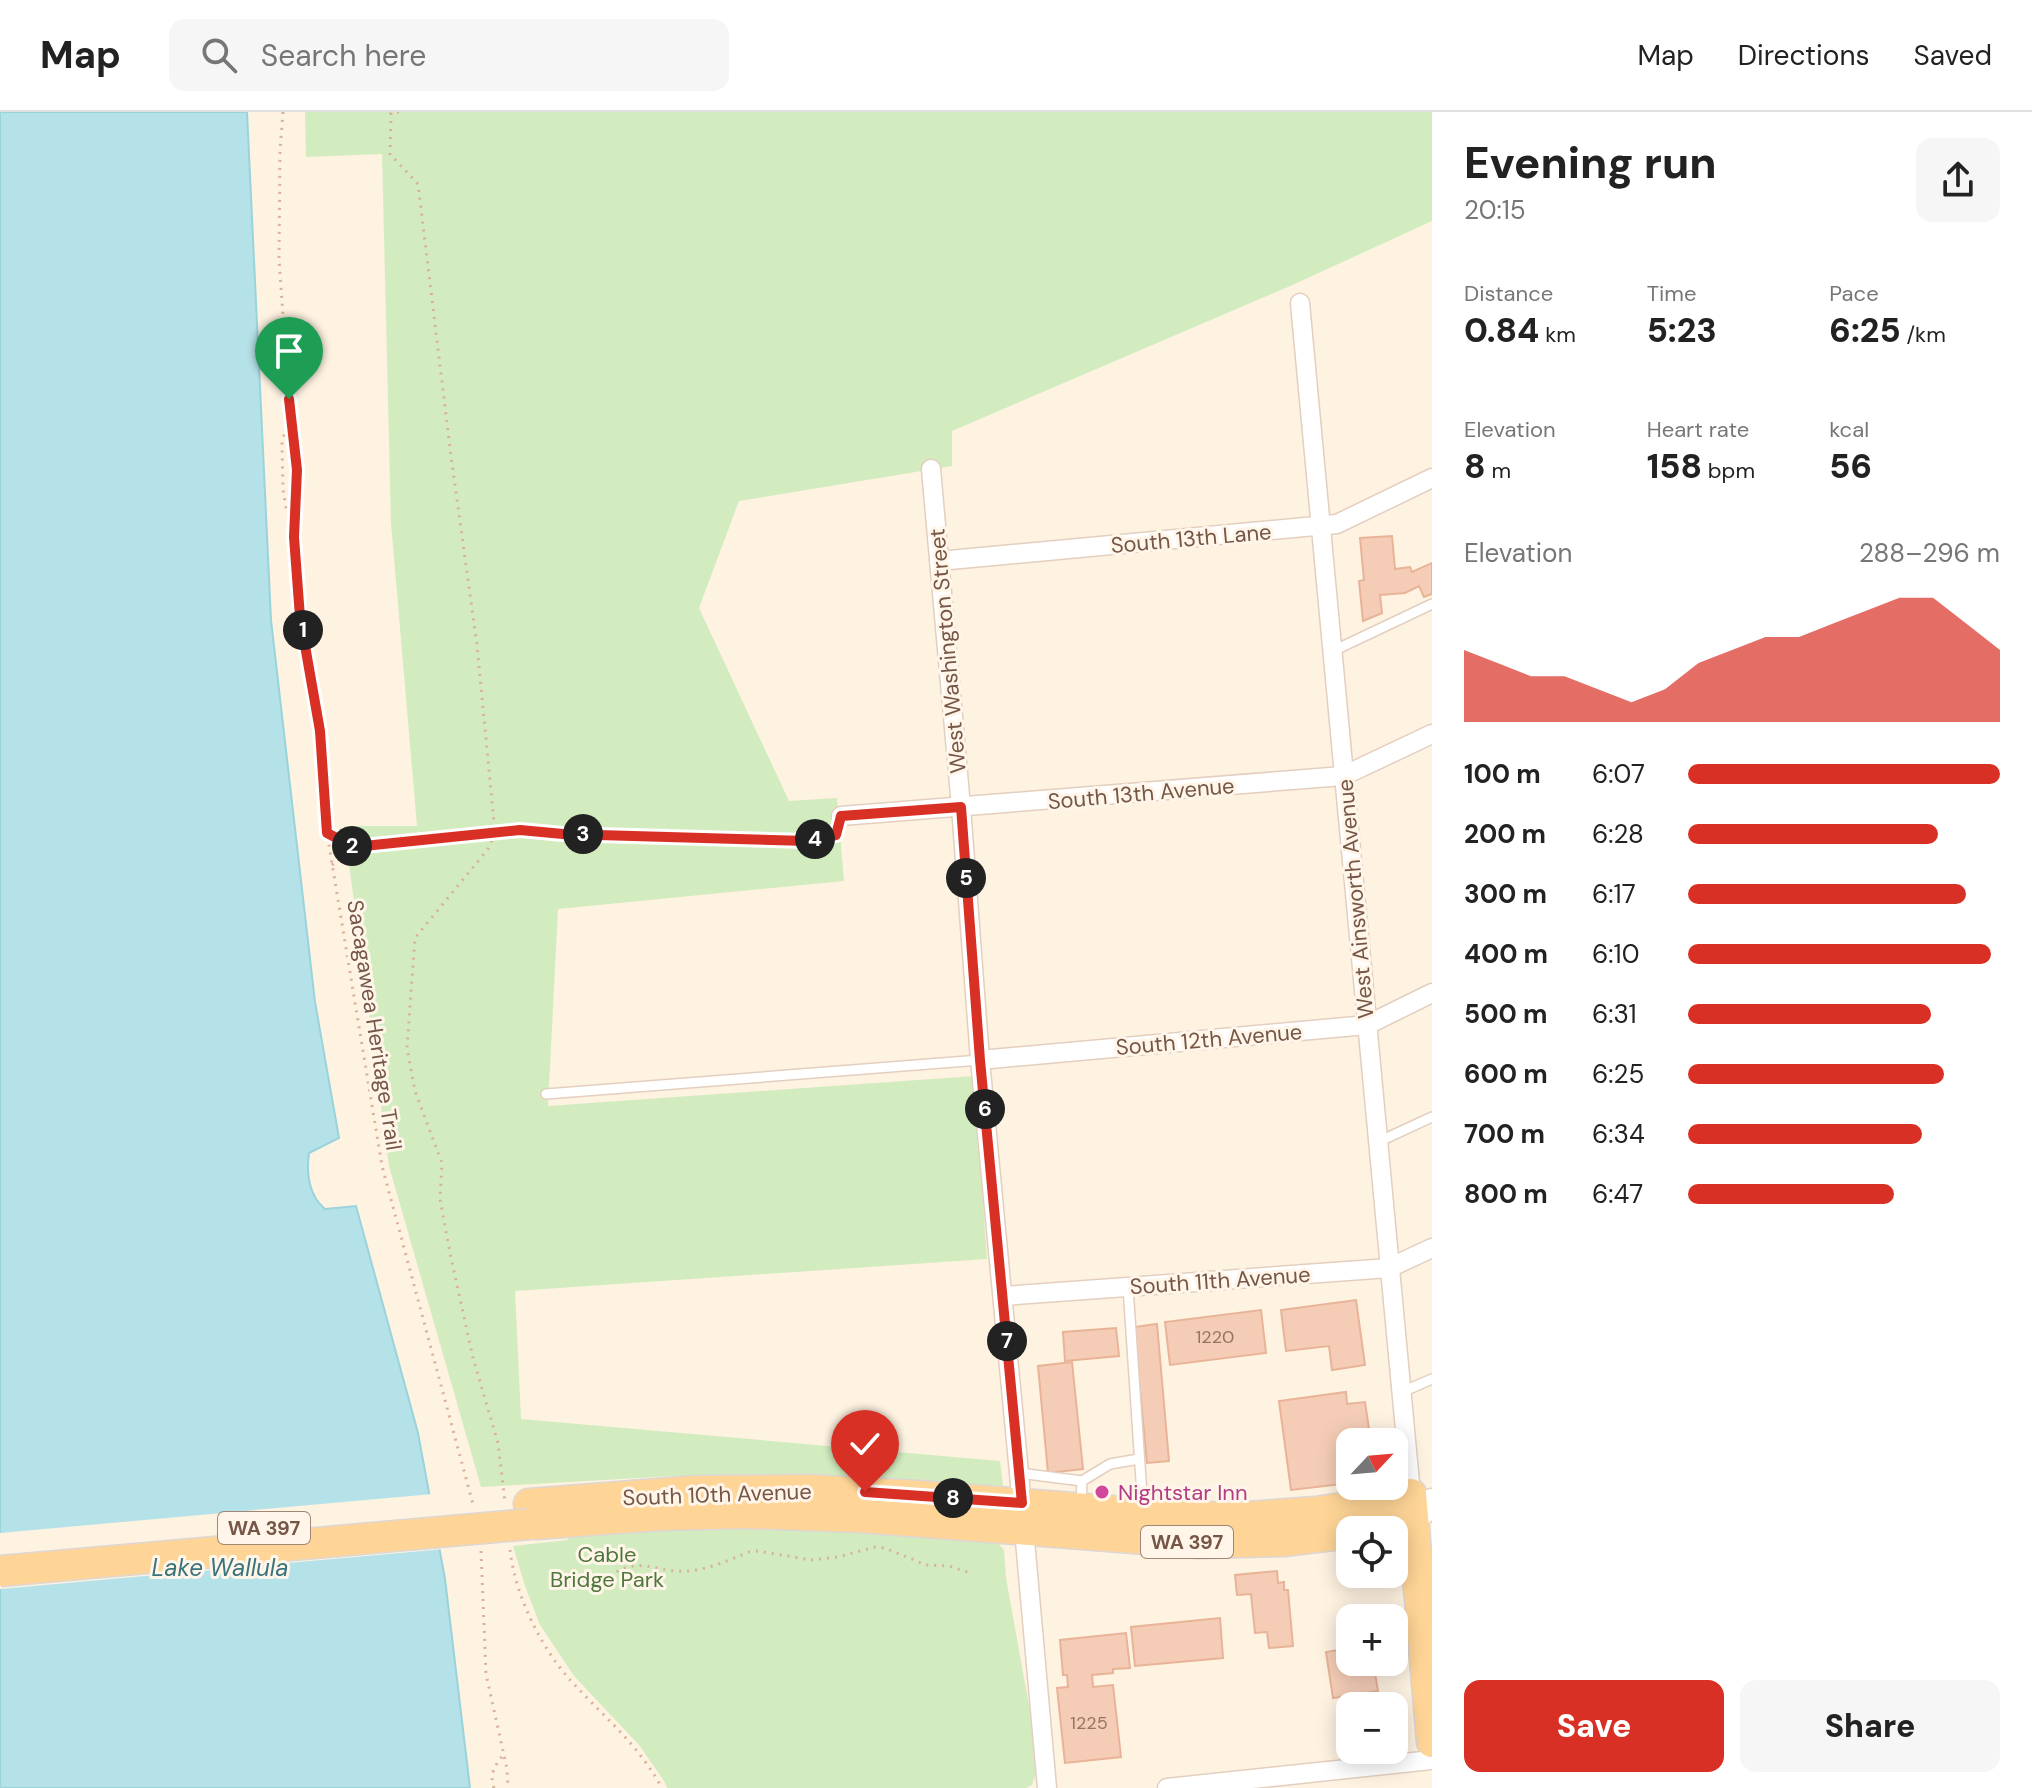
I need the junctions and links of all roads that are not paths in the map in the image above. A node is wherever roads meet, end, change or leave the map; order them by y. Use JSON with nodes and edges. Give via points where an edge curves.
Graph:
{"nodes":[{"id":1,"x":1300,"y":303,"type":"dead end"},
{"id":2,"x":931,"y":469,"type":"dead end"},
{"id":3,"x":1432,"y":478,"type":"edge"},
{"id":4,"x":1321,"y":526,"type":"junction"},
{"id":5,"x":939,"y":561,"type":"junction"},
{"id":6,"x":1432,"y":604,"type":"edge"},
{"id":7,"x":1333,"y":651,"type":"junction"},
{"id":8,"x":1432,"y":734,"type":"edge"},
{"id":9,"x":1343,"y":776,"type":"junction"},
{"id":10,"x":961,"y":807,"type":"junction"},
{"id":11,"x":841,"y":816,"type":"road end"},
{"id":12,"x":1432,"y":993,"type":"edge"},
{"id":13,"x":1367,"y":1025,"type":"junction"},
{"id":14,"x":980,"y":1060,"type":"junction"},
{"id":15,"x":546,"y":1094,"type":"dead end"},
{"id":16,"x":1432,"y":1117,"type":"edge"},
{"id":17,"x":1378,"y":1142,"type":"junction"},
{"id":18,"x":1432,"y":1248,"type":"edge"},
{"id":19,"x":1389,"y":1268,"type":"junction"},
{"id":20,"x":1128,"y":1287,"type":"junction"},
{"id":21,"x":1003,"y":1296,"type":"junction"},
{"id":22,"x":1432,"y":1379,"type":"edge"},
{"id":23,"x":1401,"y":1392,"type":"junction"},
{"id":24,"x":1139,"y":1459,"type":"junction"},
{"id":25,"x":1019,"y":1473,"type":"junction"},
{"id":26,"x":1082,"y":1495,"type":"junction"},
{"id":27,"x":1422,"y":1504,"type":"edge"},
{"id":28,"x":521,"y":1510,"type":"junction"},
{"id":29,"x":1143,"y":1513,"type":"junction"},
{"id":30,"x":1023,"y":1516,"type":"junction"},
{"id":31,"x":1398,"y":1516,"type":"edge"},
{"id":32,"x":1336,"y":1535,"type":"edge"},
{"id":33,"x":0,"y":1552,"type":"edge"},
{"id":34,"x":0,"y":1571,"type":"edge"},
{"id":35,"x":1428,"y":1641,"type":"edge"},
{"id":36,"x":1432,"y":1742,"type":"edge"},
{"id":37,"x":1432,"y":1760,"type":"edge"},
{"id":38,"x":1047,"y":1788,"type":"edge"},
{"id":39,"x":1167,"y":1788,"type":"edge"}],
"edges":[{"from":1,"to":4,"type":"street","name":"West Ainsworth Avenue"},
{"from":2,"to":5,"type":"street","name":"West Washington Street"},
{"from":3,"to":4,"type":"street","name":"South 13th Lane","via":[[1337,524]]},
{"from":4,"to":5,"type":"street","name":"South 13th Lane"},
{"from":4,"to":7,"type":"street","name":"West Ainsworth Avenue"},
{"from":5,"to":10,"type":"street","name":"West Washington Street"},
{"from":6,"to":7,"type":"lane"},
{"from":7,"to":9,"type":"street","name":"West Ainsworth Avenue"},
{"from":8,"to":9,"type":"street","name":"South 13th Avenue"},
{"from":9,"to":10,"type":"street","name":"South 13th Avenue"},
{"from":9,"to":13,"type":"street","name":"West Ainsworth Avenue"},
{"from":10,"to":11,"type":"street","name":"South 13th Avenue"},
{"from":10,"to":14,"type":"street","name":"West Washington Street"},
{"from":12,"to":13,"type":"street","name":"South 12th Avenue"},
{"from":13,"to":14,"type":"street","name":"South 12th Avenue"},
{"from":13,"to":17,"type":"street","name":"West Ainsworth Avenue"},
{"from":14,"to":15,"type":"lane"},
{"from":14,"to":21,"type":"street","name":"West Washington Street"},
{"from":16,"to":17,"type":"lane"},
{"from":17,"to":19,"type":"street","name":"West Ainsworth Avenue"},
{"from":18,"to":19,"type":"street","name":"South 11th Avenue"},
{"from":19,"to":20,"type":"street","name":"South 11th Avenue"},
{"from":19,"to":23,"type":"street","name":"West Ainsworth Avenue"},
{"from":20,"to":21,"type":"street","name":"South 11th Avenue"},
{"from":20,"to":24,"type":"lane"},
{"from":21,"to":25,"type":"street","name":"West Washington Street"},
{"from":22,"to":23,"type":"lane"},
{"from":23,"to":27,"type":"street","name":"West Ainsworth Avenue"},
{"from":24,"to":26,"type":"lane","via":[[1110,1464]]},
{"from":24,"to":29,"type":"lane"},
{"from":25,"to":26,"type":"lane"},
{"from":25,"to":30,"type":"street","name":"West Washington Street"},
{"from":26,"to":29,"type":"main road","name":"South 10th Avenue","number":"WA 397"},
{"from":26,"to":30,"type":"main road","name":"South 10th Avenue","number":"WA 397"},
{"from":27,"to":29,"type":"main road","name":"South 10th Avenue","number":"WA 397","via":[[1260,1517]]},
{"from":27,"to":31,"type":"main road"},
{"from":27,"to":35,"type":"main road"},
{"from":28,"to":30,"type":"main road","name":"South 10th Avenue","number":"WA 397","via":[[668,1492],[751,1489],[865,1492]]},
{"from":28,"to":33,"type":"main road","name":"South 10th Avenue","number":"WA 397"},
{"from":28,"to":34,"type":"main road","name":"South 10th Avenue","number":"WA 397","bridge":true},
{"from":30,"to":32,"type":"main road","name":"South 10th Avenue","number":"WA 397","via":[[1226,1544]]},
{"from":30,"to":38,"type":"street","name":"West Washington Street"},
{"from":35,"to":36,"type":"main road"},
{"from":37,"to":39,"type":"street"}]}
